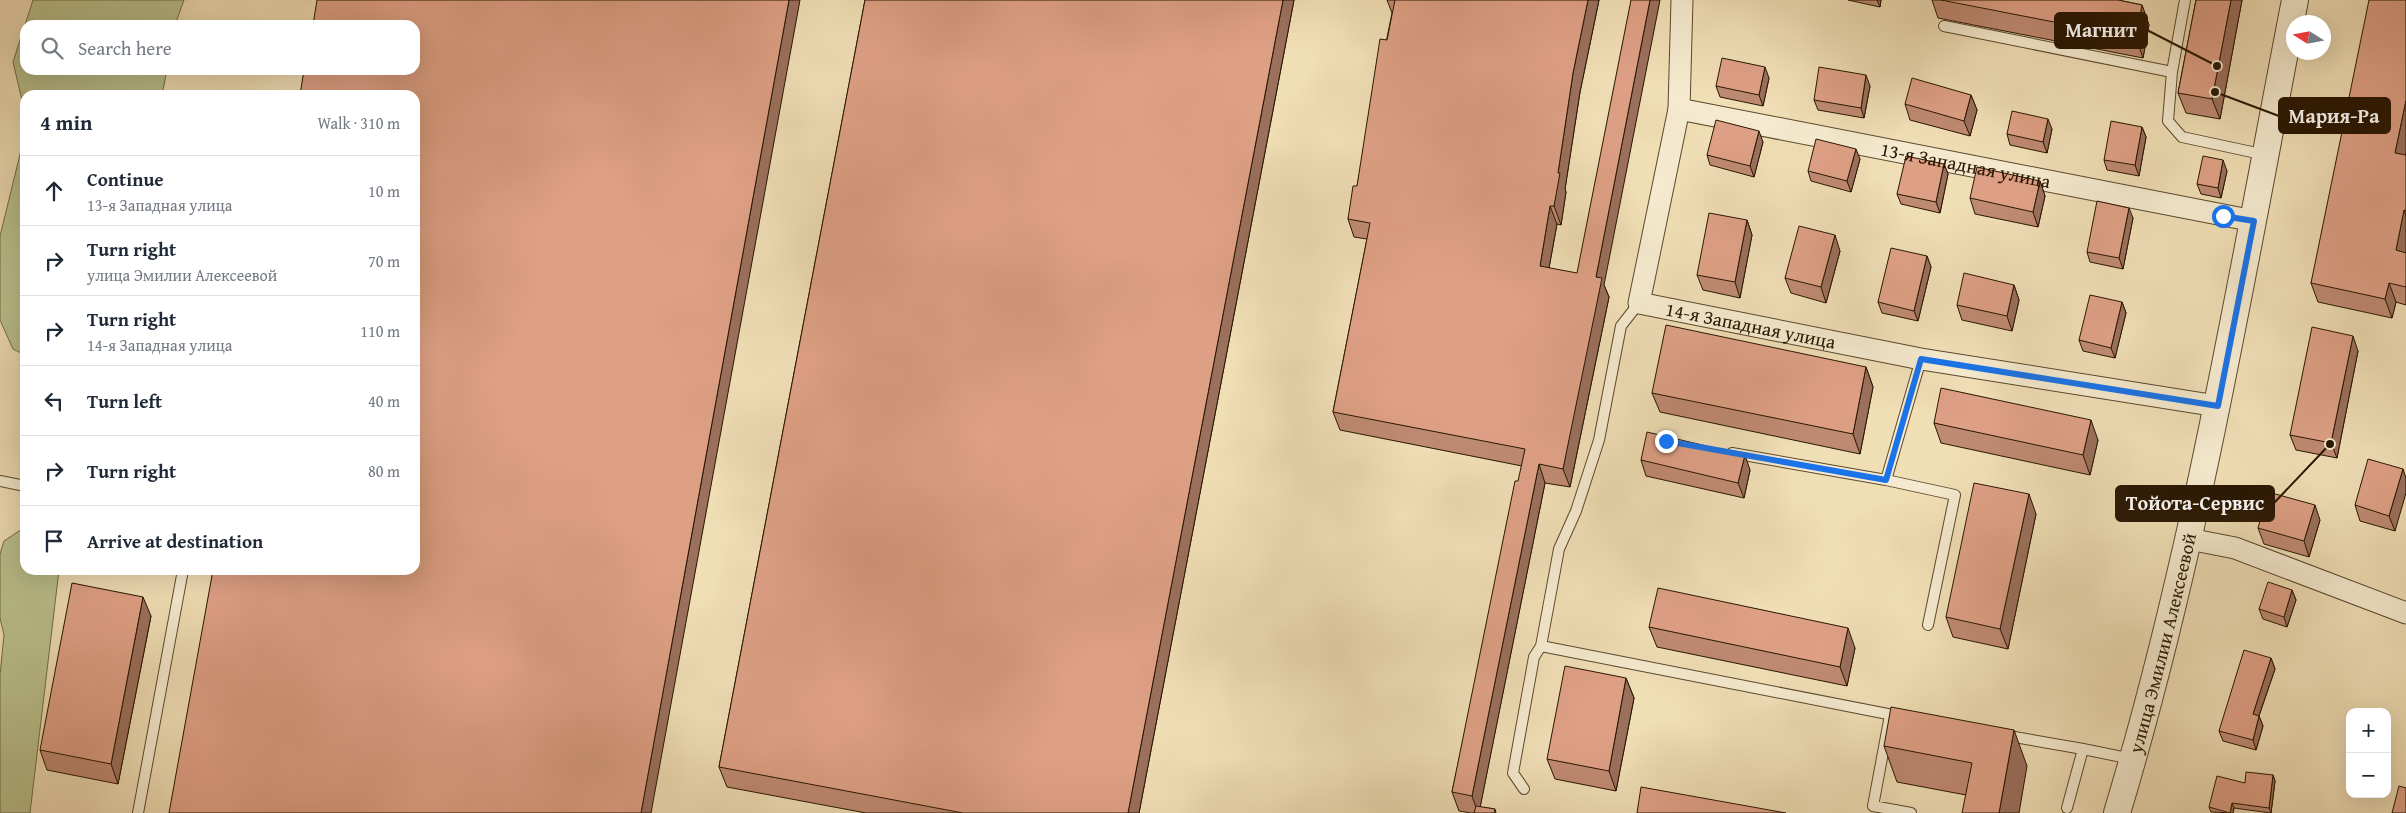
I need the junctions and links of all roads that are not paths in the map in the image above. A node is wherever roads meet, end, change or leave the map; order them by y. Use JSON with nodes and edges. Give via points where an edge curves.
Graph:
{"nodes":[{"id":1,"x":1682,"y":0,"type":"edge"},
{"id":2,"x":2185,"y":0,"type":"edge"},
{"id":3,"x":2296,"y":0,"type":"edge"},
{"id":4,"x":1944,"y":26,"type":"dead end"},
{"id":5,"x":2172,"y":72,"type":"junction"},
{"id":6,"x":1679,"y":109,"type":"junction"},
{"id":7,"x":2267,"y":155,"type":"junction"},
{"id":8,"x":2254,"y":221,"type":"junction"},
{"id":9,"x":1640,"y":303,"type":"junction"},
{"id":10,"x":1921,"y":359,"type":"junction"},
{"id":11,"x":2218,"y":406,"type":"junction"},
{"id":12,"x":1723,"y":451,"type":"edge"},
{"id":13,"x":1886,"y":480,"type":"junction"},
{"id":14,"x":0,"y":481,"type":"edge"},
{"id":15,"x":20,"y":485,"type":"edge"},
{"id":16,"x":2189,"y":539,"type":"junction"},
{"id":17,"x":182,"y":575,"type":"edge"},
{"id":18,"x":2406,"y":612,"type":"edge"},
{"id":19,"x":1928,"y":625,"type":"dead end"},
{"id":20,"x":1541,"y":646,"type":"junction"},
{"id":21,"x":1890,"y":715,"type":"junction"},
{"id":22,"x":1909,"y":718,"type":"edge"},
{"id":23,"x":1996,"y":734,"type":"edge"},
{"id":24,"x":2084,"y":749,"type":"junction"},
{"id":25,"x":2133,"y":760,"type":"junction"},
{"id":26,"x":1524,"y":789,"type":"dead end"},
{"id":27,"x":2068,"y":808,"type":"dead end"},
{"id":28,"x":138,"y":813,"type":"edge"},
{"id":29,"x":1911,"y":813,"type":"edge"},
{"id":30,"x":2116,"y":813,"type":"edge"}],
"edges":[{"from":1,"to":6,"type":"street"},
{"from":2,"to":5,"type":"lane"},
{"from":3,"to":7,"type":"street","name":"улица Эмилии Алексеевой"},
{"from":4,"to":5,"type":"lane"},
{"from":5,"to":7,"type":"lane","via":[[2168,121],[2182,136]]},
{"from":6,"to":8,"type":"street","name":"13-я Западная улица"},
{"from":6,"to":9,"type":"street"},
{"from":7,"to":8,"type":"street","name":"улица Эмилии Алексеевой"},
{"from":8,"to":11,"type":"street","name":"улица Эмилии Алексеевой"},
{"from":9,"to":10,"type":"street","name":"14-я Западная улица"},
{"from":9,"to":20,"type":"lane","name":"14-я Западная улица","via":[[1621,326],[1599,440],[1576,511],[1559,548]]},
{"from":10,"to":11,"type":"street","name":"14-я Западная улица"},
{"from":10,"to":13,"type":"lane"},
{"from":11,"to":16,"type":"street","name":"улица Эмилии Алексеевой"},
{"from":12,"to":13,"type":"lane"},
{"from":13,"to":19,"type":"lane","via":[[1955,495]]},
{"from":14,"to":15,"type":"lane"},
{"from":16,"to":18,"type":"street","via":[[2235,548]]},
{"from":16,"to":25,"type":"street","name":"улица Эмилии Алексеевой"},
{"from":17,"to":28,"type":"lane"},
{"from":20,"to":21,"type":"lane"},
{"from":20,"to":26,"type":"lane","name":"14-я Западная улица","via":[[1534,658],[1513,774]]},
{"from":21,"to":22,"type":"lane"},
{"from":21,"to":29,"type":"lane","via":[[1872,806]]},
{"from":23,"to":24,"type":"lane"},
{"from":24,"to":25,"type":"lane"},
{"from":24,"to":27,"type":"lane"},
{"from":25,"to":30,"type":"street","name":"улица Эмилии Алексеевой"}]}
